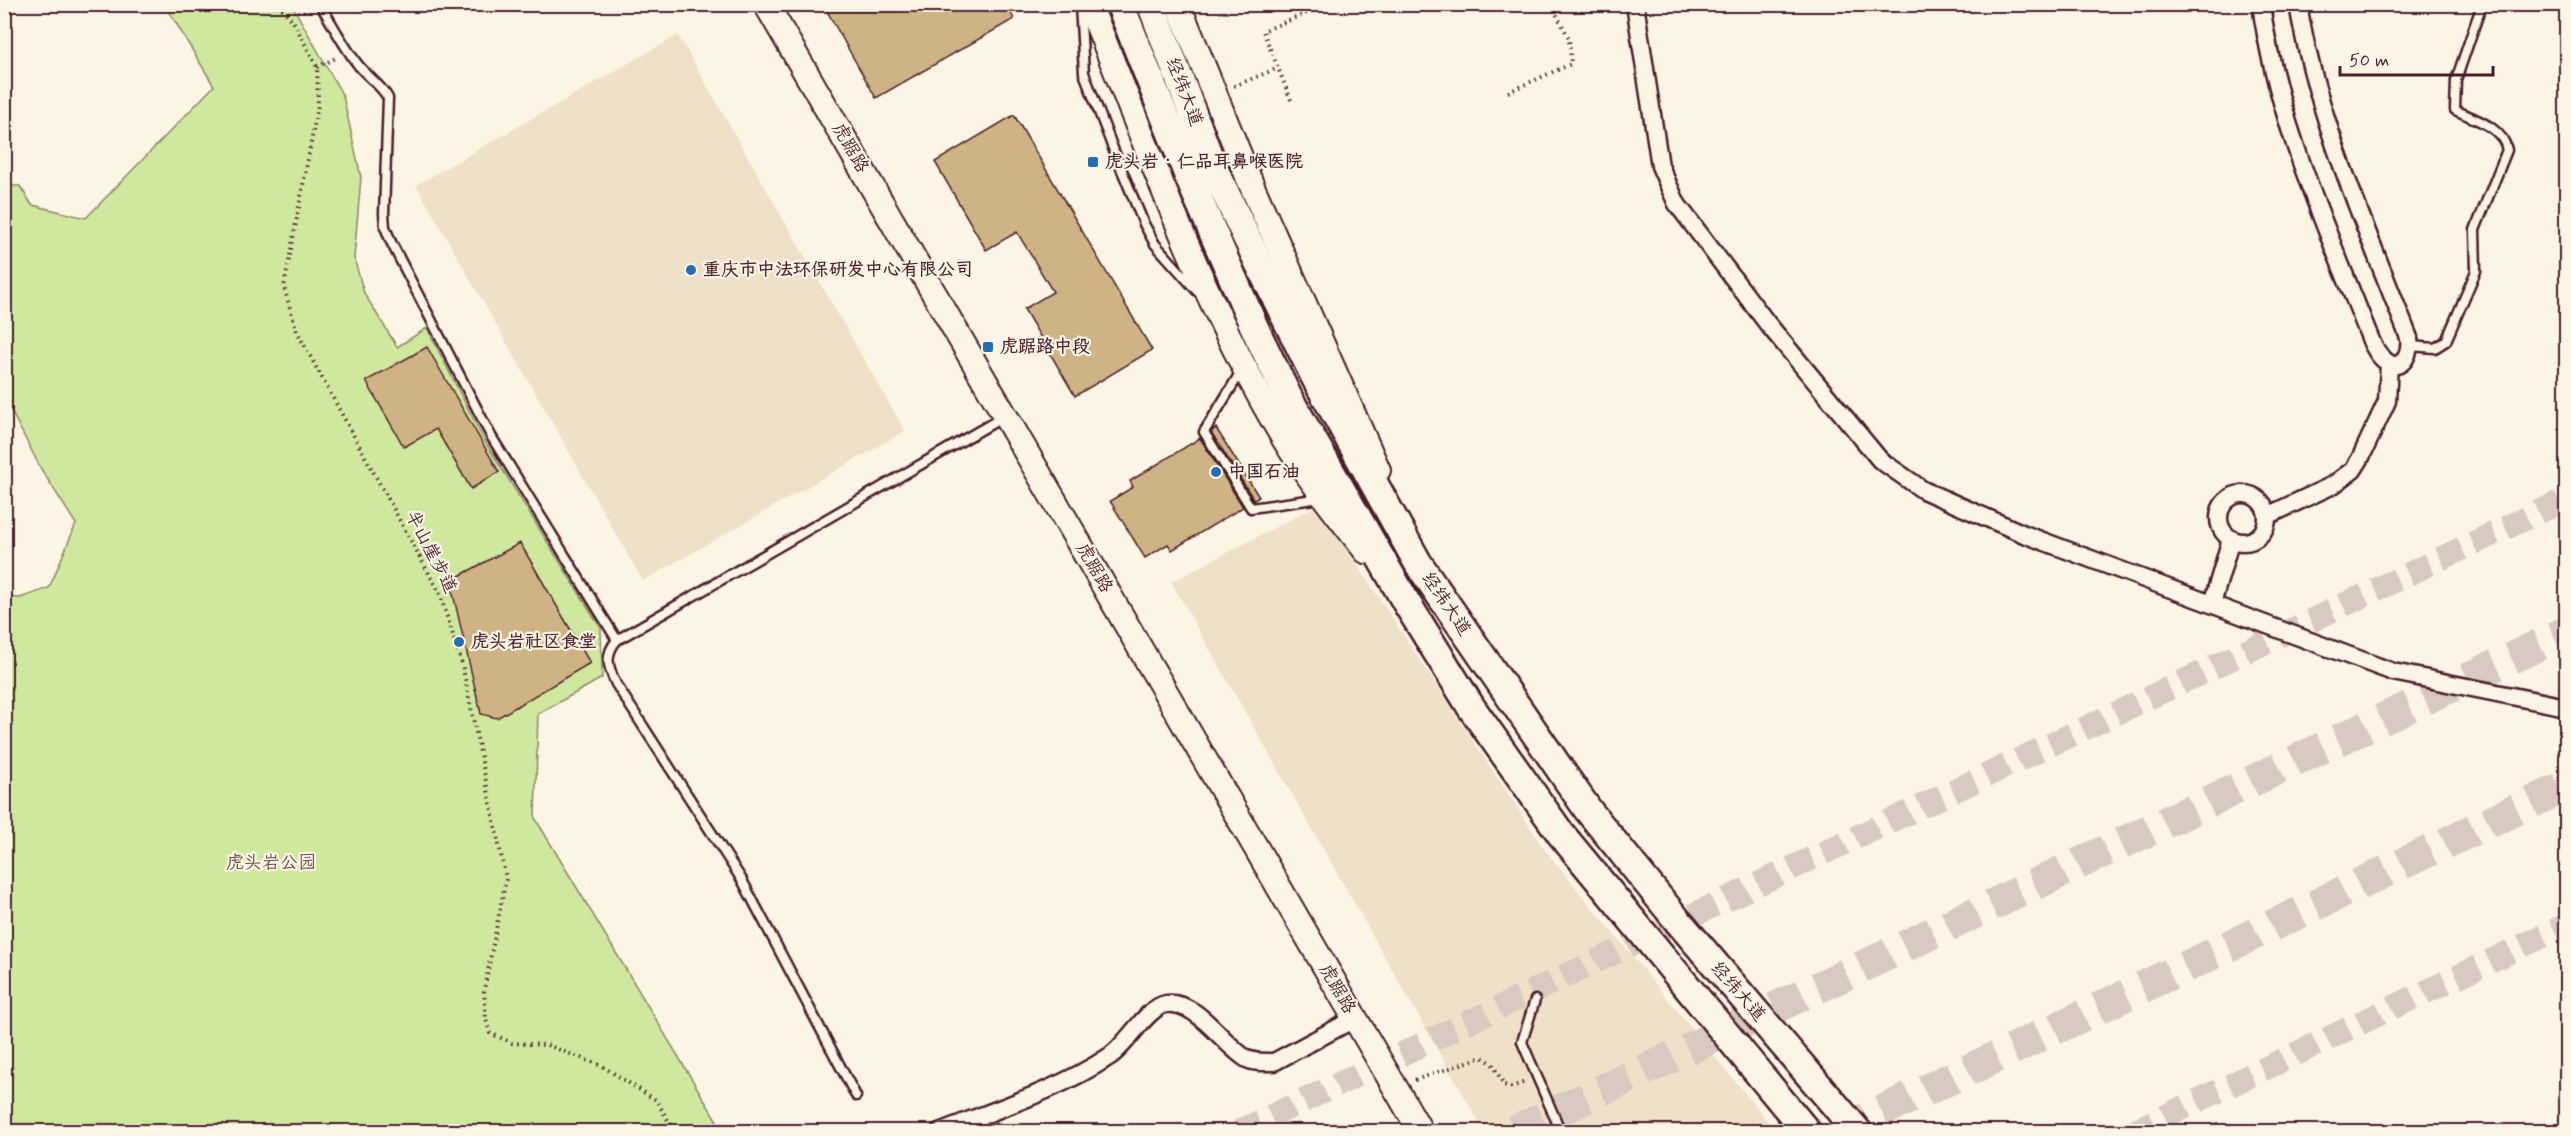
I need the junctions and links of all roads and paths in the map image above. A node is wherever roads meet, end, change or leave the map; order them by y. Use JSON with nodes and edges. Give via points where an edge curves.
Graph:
{"nodes":[{"id":1,"x":278,"y":4,"type":"edge"},
{"id":2,"x":320,"y":4,"type":"edge"},
{"id":3,"x":766,"y":4,"type":"edge"},
{"id":4,"x":1080,"y":4,"type":"edge"},
{"id":5,"x":1089,"y":4,"type":"edge"},
{"id":6,"x":1120,"y":4,"type":"edge"},
{"id":7,"x":1151,"y":4,"type":"edge"},
{"id":8,"x":1178,"y":4,"type":"edge"},
{"id":9,"x":1318,"y":4,"type":"edge"},
{"id":10,"x":1551,"y":4,"type":"edge"},
{"id":11,"x":1635,"y":4,"type":"edge"},
{"id":12,"x":2261,"y":4,"type":"edge"},
{"id":13,"x":2298,"y":4,"type":"edge"},
{"id":14,"x":2482,"y":4,"type":"edge"},
{"id":15,"x":349,"y":52,"type":"junction"},
{"id":16,"x":316,"y":67,"type":"junction"},
{"id":17,"x":1278,"y":68,"type":"junction"},
{"id":18,"x":1231,"y":87,"type":"dead end"},
{"id":19,"x":1508,"y":92,"type":"dead end"},
{"id":20,"x":1291,"y":100,"type":"dead end"},
{"id":21,"x":1214,"y":308,"type":"junction"},
{"id":22,"x":2410,"y":346,"type":"junction"},
{"id":23,"x":2389,"y":364,"type":"junction"},
{"id":24,"x":1243,"y":367,"type":"junction"},
{"id":25,"x":1006,"y":415,"type":"junction"},
{"id":26,"x":1325,"y":497,"type":"junction"},
{"id":27,"x":2267,"y":516,"type":"junction"},
{"id":28,"x":2231,"y":539,"type":"junction"},
{"id":29,"x":1418,"y":563,"type":"junction"},
{"id":30,"x":1406,"y":602,"type":"junction"},
{"id":31,"x":2212,"y":604,"type":"junction"},
{"id":32,"x":618,"y":640,"type":"junction"},
{"id":33,"x":2566,"y":708,"type":"edge"},
{"id":34,"x":1535,"y":1000,"type":"dead end"},
{"id":35,"x":1354,"y":1019,"type":"junction"},
{"id":36,"x":1538,"y":1079,"type":"junction"},
{"id":37,"x":1395,"y":1087,"type":"junction"},
{"id":38,"x":856,"y":1096,"type":"dead end"},
{"id":39,"x":675,"y":1131,"type":"edge"},
{"id":40,"x":939,"y":1131,"type":"edge"},
{"id":41,"x":1421,"y":1131,"type":"edge"},
{"id":42,"x":1561,"y":1131,"type":"edge"},
{"id":43,"x":1807,"y":1131,"type":"edge"},
{"id":44,"x":1857,"y":1131,"type":"edge"}],
"edges":[{"from":1,"to":16,"type":"path","name":"半山崖步道","via":[[293,21]]},
{"from":2,"to":15,"type":"lane"},
{"from":3,"to":25,"type":"street","name":"虎踞路"},
{"from":4,"to":21,"type":"lane","via":[[1081,53],[1090,93],[1144,224],[1168,261]]},
{"from":5,"to":21,"type":"street"},
{"from":6,"to":30,"type":"main road","name":"经纬大道","via":[[1256,331],[1289,399]]},
{"from":7,"to":29,"type":"main road","name":"经纬大道","via":[[1213,167],[1264,274]]},
{"from":8,"to":29,"type":"street","via":[[1251,184]]},
{"from":9,"to":17,"type":"path","via":[[1319,8],[1263,31]]},
{"from":10,"to":19,"type":"path","via":[[1569,38],[1571,64]]},
{"from":11,"to":31,"type":"street","via":[[1660,166],[1677,204],[1767,323],[1880,460],[1923,490],[2024,534]]},
{"from":12,"to":23,"type":"street","via":[[2277,88],[2299,157],[2372,343]]},
{"from":13,"to":22,"type":"street","via":[[2325,115]]},
{"from":14,"to":22,"type":"lane","via":[[2456,80],[2456,110],[2500,133],[2507,150],[2475,230],[2476,271],[2446,340],[2435,348]]},
{"from":15,"to":16,"type":"path"},
{"from":15,"to":32,"type":"lane","via":[[388,98],[384,214],[391,242],[491,436]]},
{"from":16,"to":39,"type":"path","name":"半山崖步道","via":[[318,105],[284,287],[297,332],[440,594],[462,664],[506,879],[484,990],[490,1033],[512,1043],[548,1045],[602,1066],[656,1100]]},
{"from":17,"to":18,"type":"path"},
{"from":17,"to":20,"type":"path"},
{"from":21,"to":24,"type":"street"},
{"from":22,"to":23,"type":"street","via":[[2404,362]]},
{"from":23,"to":27,"type":"street","via":[[2387,401],[2353,470],[2333,485]]},
{"from":24,"to":26,"type":"street","via":[[1287,444]]},
{"from":24,"to":26,"type":"lane","via":[[1204,432],[1251,508]]},
{"from":25,"to":32,"type":"lane"},
{"from":25,"to":35,"type":"street","name":"虎踞路"},
{"from":26,"to":30,"type":"street"},
{"from":27,"to":28,"type":"street","via":[[2264,530],[2253,540]]},
{"from":27,"to":28,"type":"street","via":[[2261,501],[2254,496],[2230,497],[2220,510],[2219,519],[2220,527]]},
{"from":28,"to":31,"type":"street"},
{"from":29,"to":44,"type":"main road","name":"经纬大道","via":[[1588,810]]},
{"from":30,"to":43,"type":"main road","name":"经纬大道","via":[[1471,707],[1561,834]]},
{"from":31,"to":33,"type":"street","via":[[2393,672]]},
{"from":32,"to":38,"type":"lane","via":[[607,658],[609,670],[742,880]]},
{"from":34,"to":36,"type":"lane","via":[[1522,1042]]},
{"from":35,"to":37,"type":"street","name":"虎踞路"},
{"from":35,"to":40,"type":"street","via":[[1274,1062],[1261,1063],[1247,1059],[1193,1012],[1165,1004],[1152,1012],[1117,1052],[1083,1074]]},
{"from":36,"to":37,"type":"path","via":[[1512,1087],[1504,1085],[1492,1063],[1482,1057]]},
{"from":36,"to":42,"type":"lane"},
{"from":37,"to":41,"type":"street","name":"虎踞路"}]}
